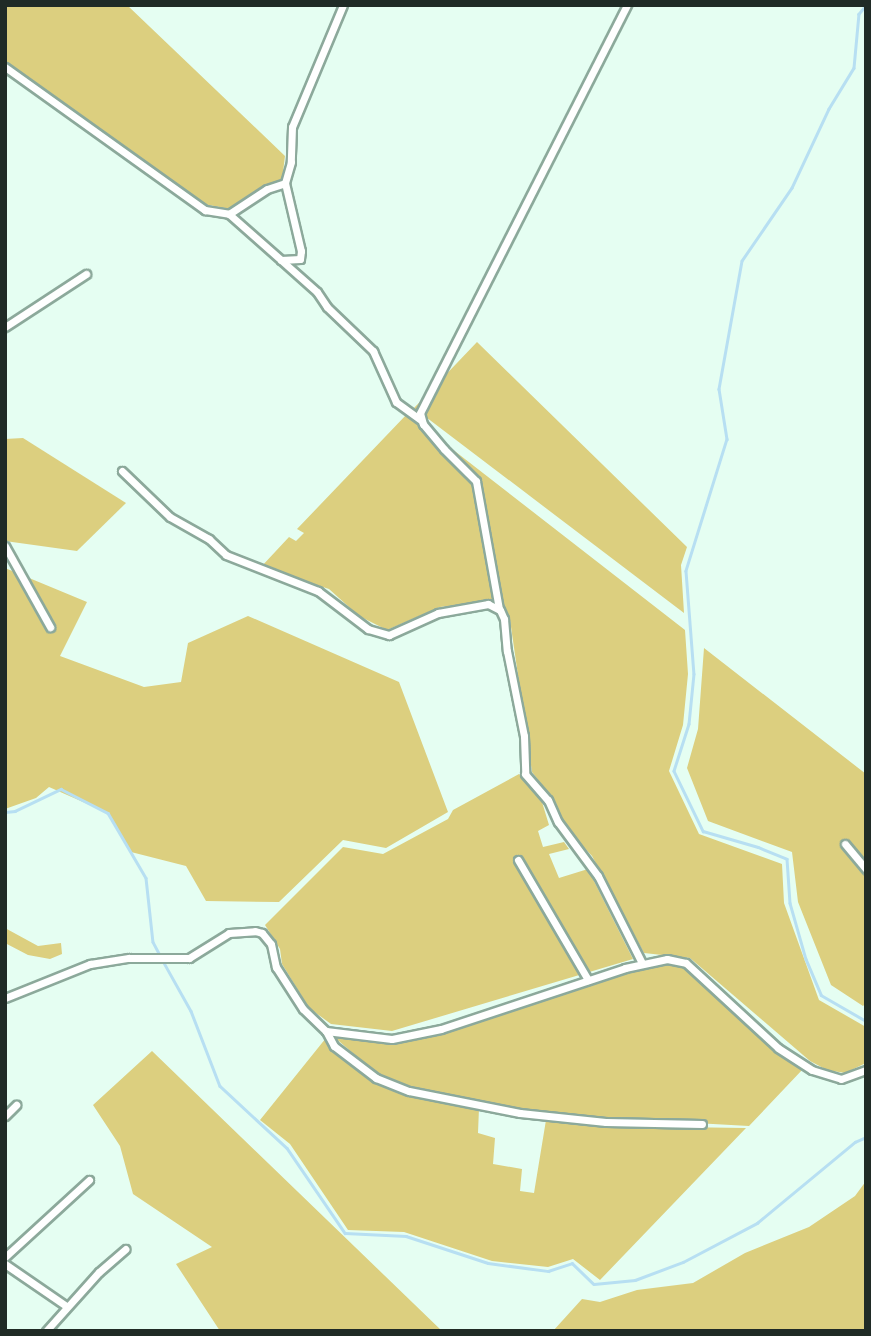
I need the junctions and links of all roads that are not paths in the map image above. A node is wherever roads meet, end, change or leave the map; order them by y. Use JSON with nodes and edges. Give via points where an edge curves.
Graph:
{"nodes":[{"id":1,"x":343,"y":5,"type":"edge"},
{"id":2,"x":627,"y":5,"type":"edge"},
{"id":3,"x":5,"y":67,"type":"edge"},
{"id":4,"x":285,"y":183,"type":"junction"},
{"id":5,"x":229,"y":214,"type":"junction"},
{"id":6,"x":281,"y":260,"type":"junction"},
{"id":7,"x":86,"y":274,"type":"dead end"},
{"id":8,"x":5,"y":327,"type":"edge"},
{"id":9,"x":422,"y":421,"type":"junction"},
{"id":10,"x":122,"y":471,"type":"dead end"},
{"id":11,"x":5,"y":546,"type":"edge"},
{"id":12,"x":499,"y":610,"type":"junction"},
{"id":13,"x":50,"y":626,"type":"dead end"},
{"id":14,"x":845,"y":844,"type":"dead end"},
{"id":15,"x":518,"y":860,"type":"dead end"},
{"id":16,"x":866,"y":869,"type":"edge"},
{"id":17,"x":642,"y":963,"type":"junction"},
{"id":18,"x":588,"y":980,"type":"junction"},
{"id":19,"x":5,"y":998,"type":"edge"},
{"id":20,"x":326,"y":1031,"type":"junction"},
{"id":21,"x":866,"y":1070,"type":"edge"},
{"id":22,"x":16,"y":1105,"type":"dead end"},
{"id":23,"x":5,"y":1116,"type":"edge"},
{"id":24,"x":702,"y":1124,"type":"dead end"},
{"id":25,"x":89,"y":1180,"type":"dead end"},
{"id":26,"x":125,"y":1250,"type":"dead end"},
{"id":27,"x":5,"y":1257,"type":"edge"},
{"id":28,"x":5,"y":1264,"type":"edge"},
{"id":29,"x":66,"y":1306,"type":"junction"},
{"id":30,"x":46,"y":1331,"type":"edge"}],
"edges":[{"from":1,"to":4,"type":"street","via":[[292,127]]},
{"from":2,"to":9,"type":"street","via":[[445,360],[420,413]]},
{"from":3,"to":5,"type":"street","via":[[188,199],[205,209]]},
{"from":4,"to":5,"type":"street"},
{"from":4,"to":6,"type":"street","via":[[301,251],[300,258]]},
{"from":5,"to":6,"type":"street"},
{"from":6,"to":9,"type":"street","via":[[373,351],[396,402]]},
{"from":7,"to":8,"type":"street"},
{"from":9,"to":12,"type":"street","via":[[476,481]]},
{"from":10,"to":12,"type":"street","via":[[170,517],[209,538],[226,555],[318,591],[368,629],[389,635],[438,613],[488,604]]},
{"from":11,"to":13,"type":"street"},
{"from":12,"to":17,"type":"street","via":[[524,736],[525,774],[593,867]]},
{"from":14,"to":16,"type":"street"},
{"from":15,"to":18,"type":"street"},
{"from":17,"to":18,"type":"street"},
{"from":17,"to":21,"type":"street","via":[[667,959],[685,963],[778,1048],[812,1070],[841,1079]]},
{"from":18,"to":20,"type":"street","via":[[441,1029],[391,1039]]},
{"from":19,"to":20,"type":"street","via":[[90,964],[194,956],[229,933],[246,930],[262,933],[271,944],[286,985]]},
{"from":20,"to":24,"type":"street","via":[[334,1046],[356,1064],[409,1091],[520,1113],[606,1122]]},
{"from":22,"to":23,"type":"street"},
{"from":25,"to":27,"type":"street"},
{"from":26,"to":29,"type":"street"},
{"from":28,"to":29,"type":"street"},
{"from":29,"to":30,"type":"street"}]}
